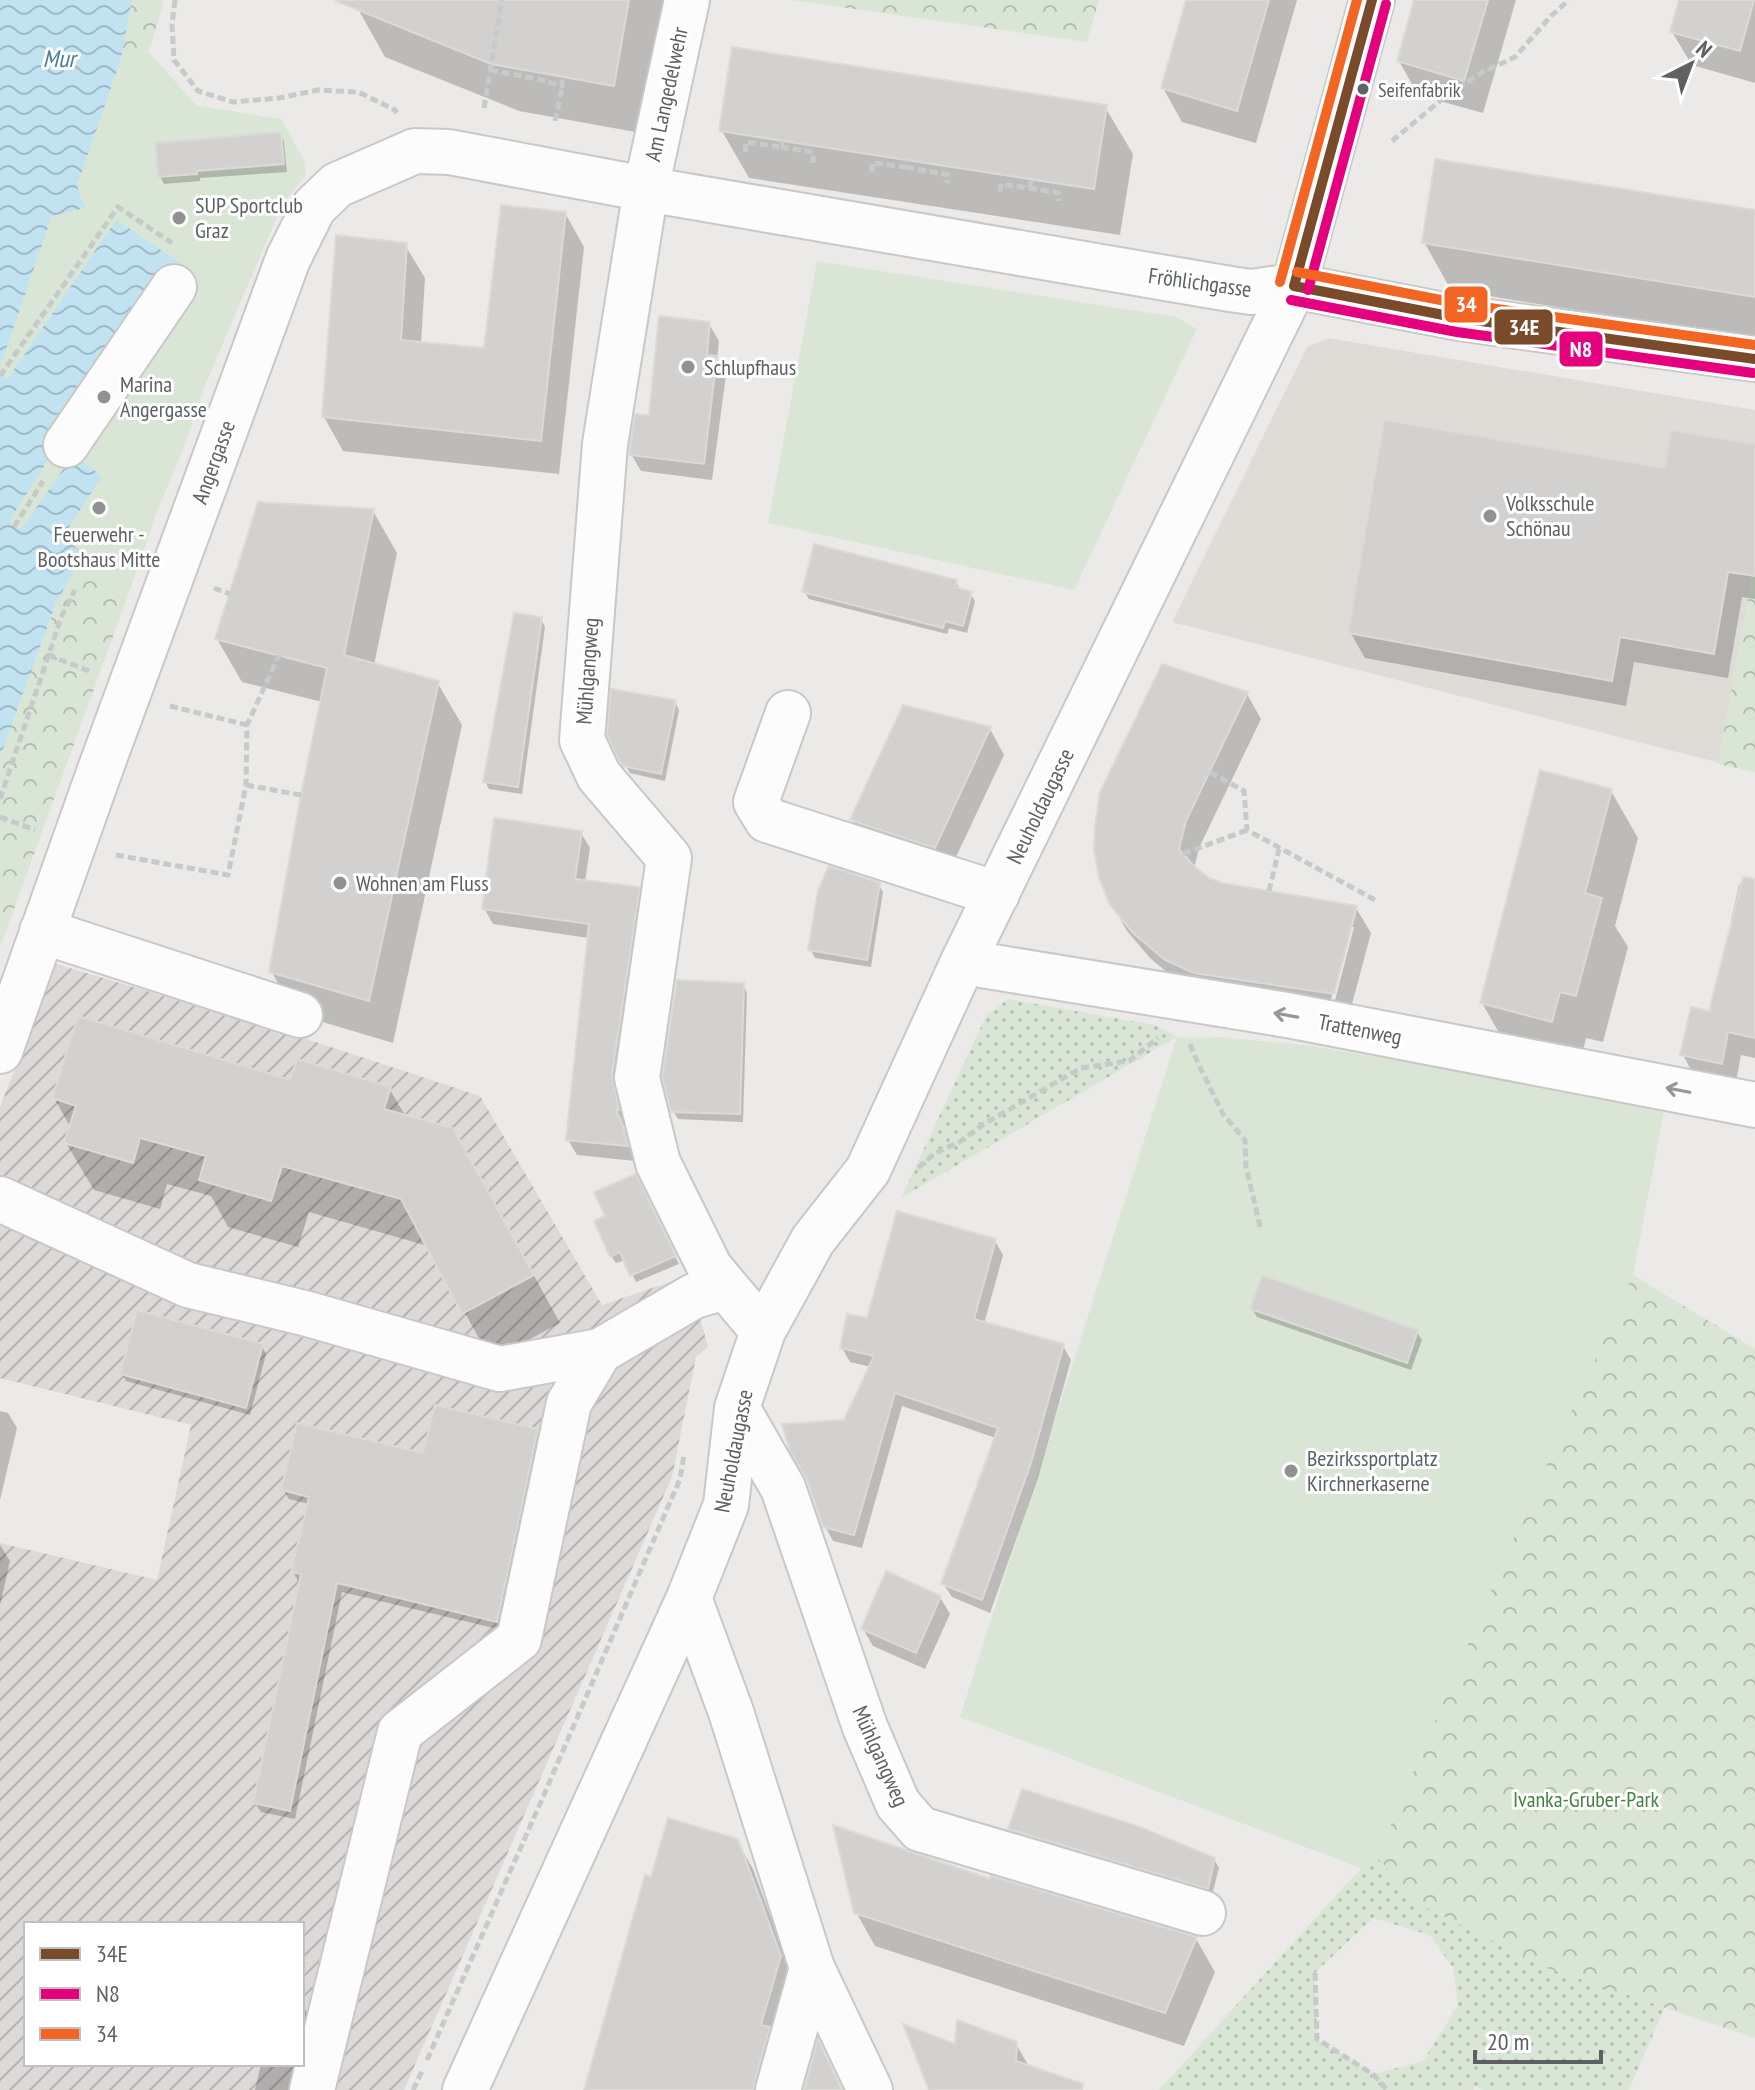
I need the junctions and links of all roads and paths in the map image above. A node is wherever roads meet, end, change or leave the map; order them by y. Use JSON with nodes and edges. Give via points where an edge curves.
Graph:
{"nodes":[{"id":1,"x":175,"y":0,"type":"edge"},
{"id":2,"x":502,"y":0,"type":"edge"},
{"id":3,"x":687,"y":0,"type":"edge"},
{"id":4,"x":1372,"y":0,"type":"edge"},
{"id":5,"x":1569,"y":0,"type":"edge"},
{"id":6,"x":490,"y":70,"type":"junction"},
{"id":7,"x":562,"y":77,"type":"dead end"},
{"id":8,"x":562,"y":86,"type":"junction"},
{"id":9,"x":484,"y":108,"type":"dead end"},
{"id":10,"x":395,"y":110,"type":"dead end"},
{"id":11,"x":555,"y":121,"type":"dead end"},
{"id":12,"x":1392,"y":141,"type":"dead end"},
{"id":13,"x":745,"y":152,"type":"dead end"},
{"id":14,"x":813,"y":163,"type":"dead end"},
{"id":15,"x":872,"y":172,"type":"dead end"},
{"id":16,"x":1032,"y":179,"type":"dead end"},
{"id":17,"x":947,"y":183,"type":"dead end"},
{"id":18,"x":1029,"y":188,"type":"junction"},
{"id":19,"x":646,"y":189,"type":"junction"},
{"id":20,"x":1000,"y":192,"type":"dead end"},
{"id":21,"x":1059,"y":201,"type":"dead end"},
{"id":22,"x":177,"y":268,"type":"joint"},
{"id":23,"x":1294,"y":286,"type":"junction"},
{"id":24,"x":1755,"y":359,"type":"edge"},
{"id":25,"x":0,"y":376,"type":"edge"},
{"id":26,"x":66,"y":445,"type":"joint"},
{"id":27,"x":14,"y":527,"type":"dead end"},
{"id":28,"x":75,"y":590,"type":"dead end"},
{"id":29,"x":48,"y":655,"type":"junction"},
{"id":30,"x":279,"y":655,"type":"dead end"},
{"id":31,"x":86,"y":669,"type":"dead end"},
{"id":32,"x":128,"y":693,"type":"junction"},
{"id":33,"x":788,"y":713,"type":"dead end"},
{"id":34,"x":247,"y":725,"type":"junction"},
{"id":35,"x":1210,"y":772,"type":"dead end"},
{"id":36,"x":246,"y":785,"type":"junction"},
{"id":37,"x":301,"y":795,"type":"dead end"},
{"id":38,"x":0,"y":799,"type":"edge"},
{"id":39,"x":0,"y":817,"type":"edge"},
{"id":40,"x":33,"y":829,"type":"dead end"},
{"id":41,"x":1247,"y":830,"type":"junction"},
{"id":42,"x":75,"y":840,"type":"junction"},
{"id":43,"x":1279,"y":849,"type":"junction"},
{"id":44,"x":1183,"y":854,"type":"dead end"},
{"id":45,"x":1269,"y":891,"type":"dead end"},
{"id":46,"x":997,"y":894,"type":"junction"},
{"id":47,"x":1375,"y":900,"type":"dead end"},
{"id":48,"x":42,"y":931,"type":"junction"},
{"id":49,"x":963,"y":962,"type":"junction"},
{"id":50,"x":300,"y":1015,"type":"dead end"},
{"id":51,"x":1168,"y":1031,"type":"dead end"},
{"id":52,"x":1188,"y":1039,"type":"dead end"},
{"id":53,"x":0,"y":1051,"type":"edge"},
{"id":54,"x":1755,"y":1105,"type":"edge"},
{"id":55,"x":909,"y":1177,"type":"dead end"},
{"id":56,"x":0,"y":1199,"type":"edge"},
{"id":57,"x":1261,"y":1230,"type":"dead end"},
{"id":58,"x":726,"y":1287,"type":"junction"},
{"id":59,"x":763,"y":1331,"type":"junction"},
{"id":60,"x":600,"y":1351,"type":"junction"},
{"id":61,"x":737,"y":1408,"type":"junction"},
{"id":62,"x":686,"y":1449,"type":"dead end"},
{"id":63,"x":689,"y":1598,"type":"junction"},
{"id":64,"x":1203,"y":1913,"type":"dead end"},
{"id":65,"x":812,"y":1968,"type":"junction"},
{"id":66,"x":1315,"y":1973,"type":"dead end"},
{"id":67,"x":312,"y":2090,"type":"edge"},
{"id":68,"x":413,"y":2090,"type":"edge"},
{"id":69,"x":465,"y":2090,"type":"edge"},
{"id":70,"x":778,"y":2090,"type":"edge"},
{"id":71,"x":870,"y":2090,"type":"edge"},
{"id":72,"x":1387,"y":2090,"type":"edge"}],
"edges":[{"from":1,"to":10,"type":"path","via":[[174,60],[198,91],[233,102],[318,90],[358,92]]},
{"from":2,"to":6,"type":"path"},
{"from":3,"to":19,"type":"street","name":"Am Langedelwehr"},
{"from":4,"to":23,"type":"street","name":"Neuholdaugasse"},
{"from":5,"to":12,"type":"path","via":[[1515,57],[1479,74]]},
{"from":6,"to":8,"type":"path"},
{"from":6,"to":9,"type":"path"},
{"from":7,"to":8,"type":"path"},
{"from":8,"to":11,"type":"path"},
{"from":13,"to":14,"type":"path","via":[[746,142],[781,144],[813,152]]},
{"from":15,"to":17,"type":"path","via":[[872,163],[907,163],[948,175]]},
{"from":16,"to":18,"type":"path"},
{"from":18,"to":20,"type":"path","via":[[1001,184]]},
{"from":18,"to":21,"type":"path","via":[[1059,193]]},
{"from":19,"to":23,"type":"street","name":"Fröhlichgasse","via":[[1230,289]]},
{"from":19,"to":32,"type":"street","name":"Angergasse","via":[[449,152],[415,151],[337,185],[314,207],[288,259]]},
{"from":19,"to":58,"type":"street","name":"Mühlgangweg","via":[[605,444],[582,740],[599,776],[669,858],[637,1078],[658,1163],[710,1268]]},
{"from":22,"to":25,"type":"path","via":[[118,207]]},
{"from":22,"to":26,"type":"street"},
{"from":23,"to":24,"type":"street","name":"Fröhlichgasse","via":[[1459,318]]},
{"from":23,"to":46,"type":"street","name":"Neuholdaugasse"},
{"from":26,"to":27,"type":"path"},
{"from":28,"to":29,"type":"path"},
{"from":29,"to":31,"type":"path"},
{"from":29,"to":38,"type":"path"},
{"from":30,"to":34,"type":"path"},
{"from":32,"to":34,"type":"path"},
{"from":32,"to":42,"type":"street","name":"Angergasse"},
{"from":33,"to":46,"type":"street","via":[[756,802],[767,820]]},
{"from":34,"to":36,"type":"path"},
{"from":35,"to":41,"type":"path","via":[[1244,791]]},
{"from":36,"to":37,"type":"path"},
{"from":36,"to":42,"type":"path","via":[[228,875],[103,852]]},
{"from":39,"to":40,"type":"path"},
{"from":41,"to":43,"type":"path"},
{"from":41,"to":44,"type":"path"},
{"from":42,"to":48,"type":"street","name":"Angergasse"},
{"from":43,"to":45,"type":"path"},
{"from":43,"to":47,"type":"path"},
{"from":46,"to":49,"type":"street","name":"Neuholdaugasse"},
{"from":48,"to":50,"type":"street"},
{"from":48,"to":53,"type":"street","name":"Angergasse"},
{"from":54,"to":49,"type":"street","name":"Trattenweg","one_way":true,"via":[[1287,1015]]},
{"from":49,"to":59,"type":"street","name":"Neuholdaugasse","via":[[868,1170],[813,1240]]},
{"from":51,"to":55,"type":"path","via":[[1129,1061],[1081,1068],[934,1154]]},
{"from":52,"to":57,"type":"path","via":[[1223,1114],[1245,1140]]},
{"from":56,"to":60,"type":"street","via":[[188,1285],[500,1369]]},
{"from":58,"to":59,"type":"street","name":"Mühlgangweg"},
{"from":58,"to":60,"type":"street","via":[[694,1296]]},
{"from":59,"to":61,"type":"street","name":"Neuholdaugasse"},
{"from":60,"to":67,"type":"street","via":[[569,1403],[519,1639],[400,1732]]},
{"from":61,"to":63,"type":"street","name":"Neuholdaugasse","via":[[726,1505]]},
{"from":61,"to":64,"type":"street","name":"Mühlgangweg","via":[[783,1488],[865,1727],[898,1804],[920,1829]]},
{"from":62,"to":68,"type":"path","via":[[680,1479]]},
{"from":63,"to":65,"type":"street"},
{"from":63,"to":69,"type":"street","name":"Neuholdaugasse"},
{"from":65,"to":70,"type":"street"},
{"from":65,"to":71,"type":"street"},
{"from":66,"to":72,"type":"path","via":[[1317,2039],[1374,2075]]}]}
